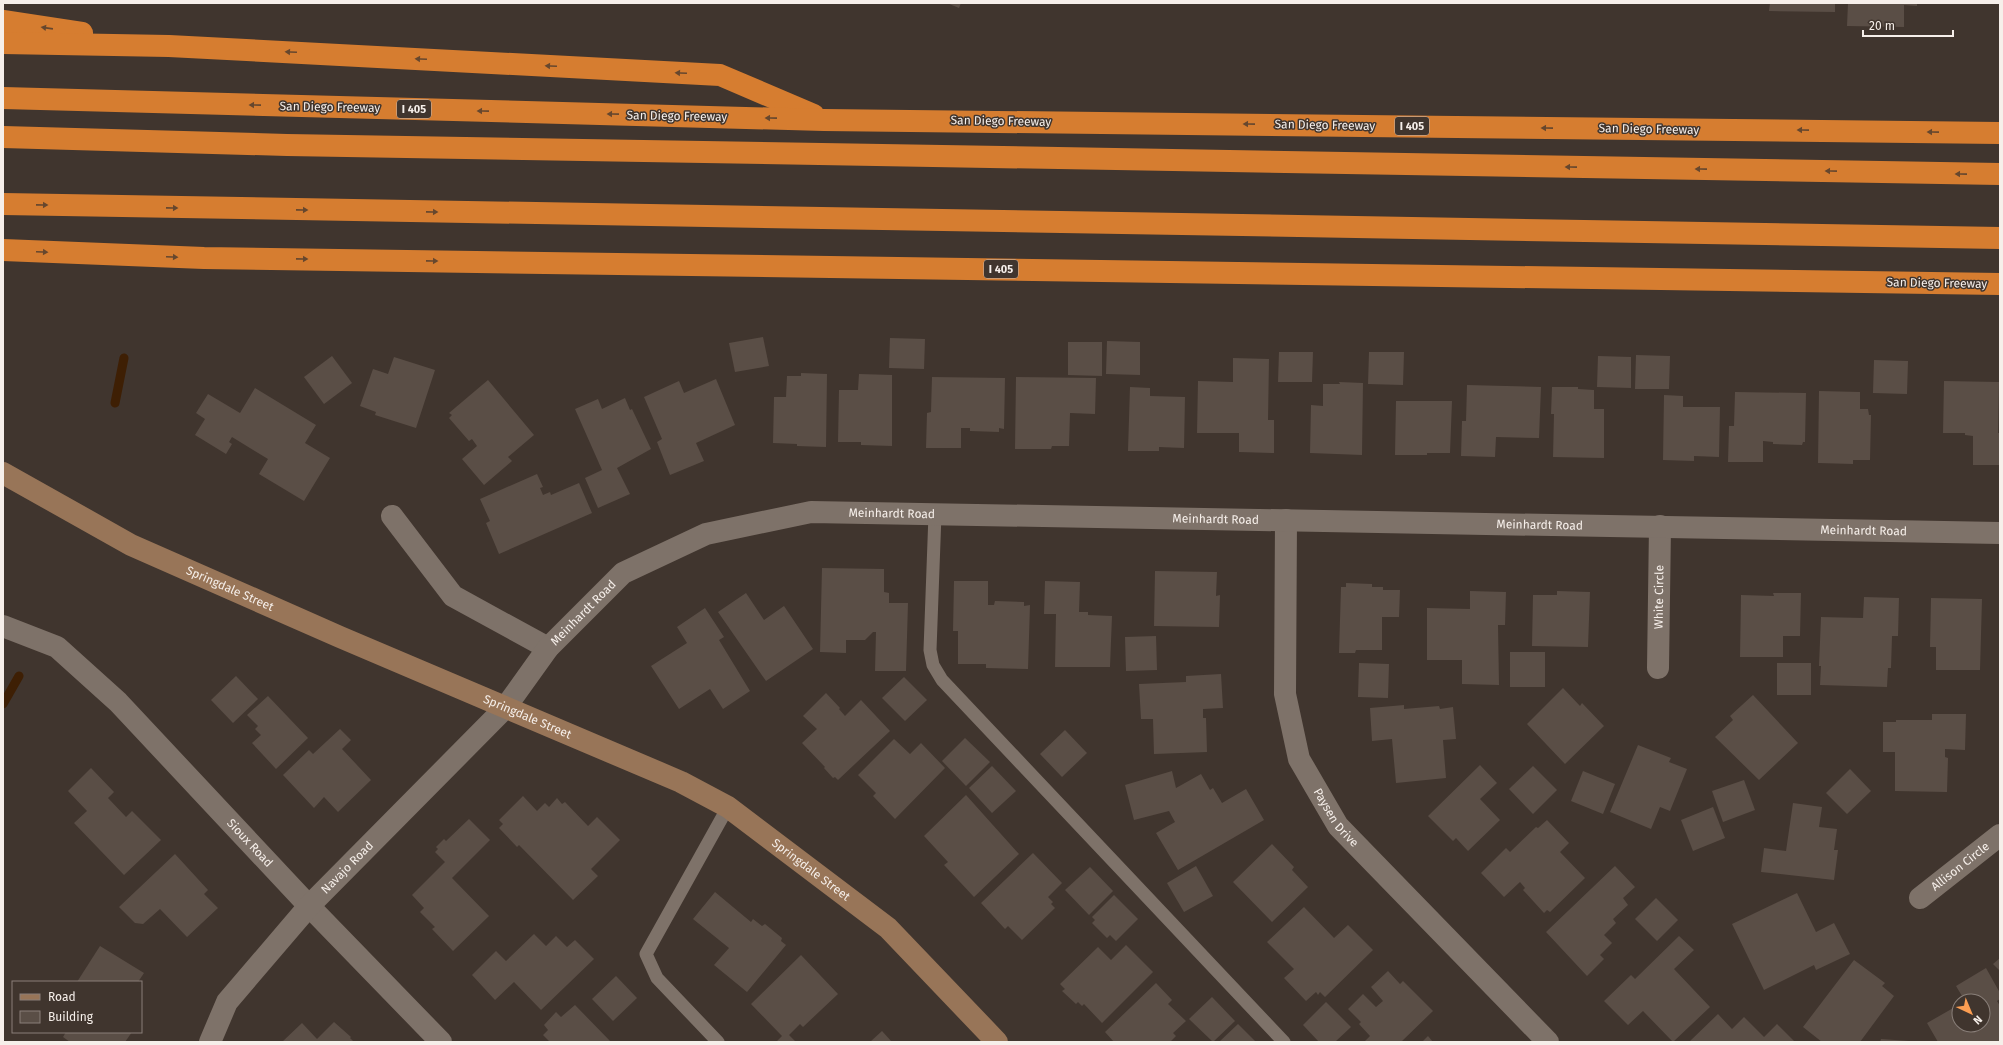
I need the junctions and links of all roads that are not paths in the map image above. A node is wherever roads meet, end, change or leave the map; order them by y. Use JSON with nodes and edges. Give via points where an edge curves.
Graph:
{"nodes":[{"id":1,"x":3,"y":21,"type":"edge"},
{"id":2,"x":3,"y":44,"type":"edge"},
{"id":3,"x":169,"y":46,"type":"junction"},
{"id":4,"x":3,"y":98,"type":"edge"},
{"id":5,"x":824,"y":120,"type":"junction"},
{"id":6,"x":2000,"y":133,"type":"edge"},
{"id":7,"x":3,"y":137,"type":"edge"},
{"id":8,"x":2000,"y":174,"type":"edge"},
{"id":9,"x":3,"y":204,"type":"edge"},
{"id":10,"x":2000,"y":238,"type":"edge"},
{"id":11,"x":3,"y":250,"type":"edge"},
{"id":12,"x":2000,"y":284,"type":"edge"},
{"id":13,"x":3,"y":473,"type":"edge"},
{"id":14,"x":935,"y":514,"type":"junction"},
{"id":15,"x":392,"y":516,"type":"dead end"},
{"id":16,"x":1286,"y":520,"type":"junction"},
{"id":17,"x":1660,"y":526,"type":"junction"},
{"id":18,"x":2000,"y":532,"type":"edge"},
{"id":19,"x":3,"y":626,"type":"edge"},
{"id":20,"x":548,"y":648,"type":"junction"},
{"id":21,"x":1658,"y":668,"type":"dead end"},
{"id":22,"x":505,"y":708,"type":"junction"},
{"id":23,"x":728,"y":808,"type":"junction"},
{"id":24,"x":2000,"y":835,"type":"edge"},
{"id":25,"x":1920,"y":898,"type":"dead end"},
{"id":26,"x":309,"y":906,"type":"junction"},
{"id":27,"x":210,"y":1042,"type":"edge"},
{"id":28,"x":441,"y":1042,"type":"edge"},
{"id":29,"x":718,"y":1042,"type":"edge"},
{"id":30,"x":997,"y":1042,"type":"edge"},
{"id":31,"x":1284,"y":1042,"type":"edge"},
{"id":32,"x":1548,"y":1042,"type":"edge"}],
"edges":[{"from":3,"to":1,"type":"highway","one_way":true},
{"from":2,"to":3,"type":"highway"},
{"from":5,"to":3,"type":"highway","one_way":true,"via":[[720,75]]},
{"from":5,"to":4,"type":"highway","name":"San Diego Freeway","number":"I 405","one_way":true},
{"from":6,"to":5,"type":"highway","name":"San Diego Freeway","number":"I 405","one_way":true},
{"from":8,"to":7,"type":"highway","one_way":true,"via":[[303,146]]},
{"from":9,"to":10,"type":"highway","one_way":true},
{"from":11,"to":12,"type":"highway","name":"San Diego Freeway","number":"I 405","one_way":true,"via":[[204,258]]},
{"from":13,"to":22,"type":"main road","name":"Springdale Street","via":[[131,545]]},
{"from":14,"to":16,"type":"street","name":"Meinhardt Road"},
{"from":14,"to":20,"type":"street","name":"Meinhardt Road","via":[[811,512],[706,534],[623,573]]},
{"from":14,"to":31,"type":"lane","via":[[930,650],[933,665],[942,680]]},
{"from":15,"to":20,"type":"street","via":[[453,596]]},
{"from":16,"to":17,"type":"street","name":"Meinhardt Road"},
{"from":16,"to":32,"type":"street","name":"Paysen Drive","via":[[1285,694],[1299,759],[1338,826]]},
{"from":17,"to":18,"type":"street","name":"Meinhardt Road"},
{"from":17,"to":21,"type":"street","name":"White Circle"},
{"from":19,"to":26,"type":"street","name":"Sioux Road","via":[[56,647],[118,702]]},
{"from":20,"to":22,"type":"street","name":"Meinhardt Road"},
{"from":22,"to":23,"type":"main road","name":"Springdale Street","via":[[681,782]]},
{"from":22,"to":26,"type":"street","name":"Navajo Road"},
{"from":23,"to":29,"type":"lane","via":[[646,954],[657,978]]},
{"from":23,"to":30,"type":"main road","name":"Springdale Street","via":[[888,928]]},
{"from":24,"to":25,"type":"street","name":"Allison Circle"},
{"from":26,"to":27,"type":"street","name":"Navajo Road","via":[[227,1002]]},
{"from":26,"to":28,"type":"street","name":"Sioux Road"}]}
